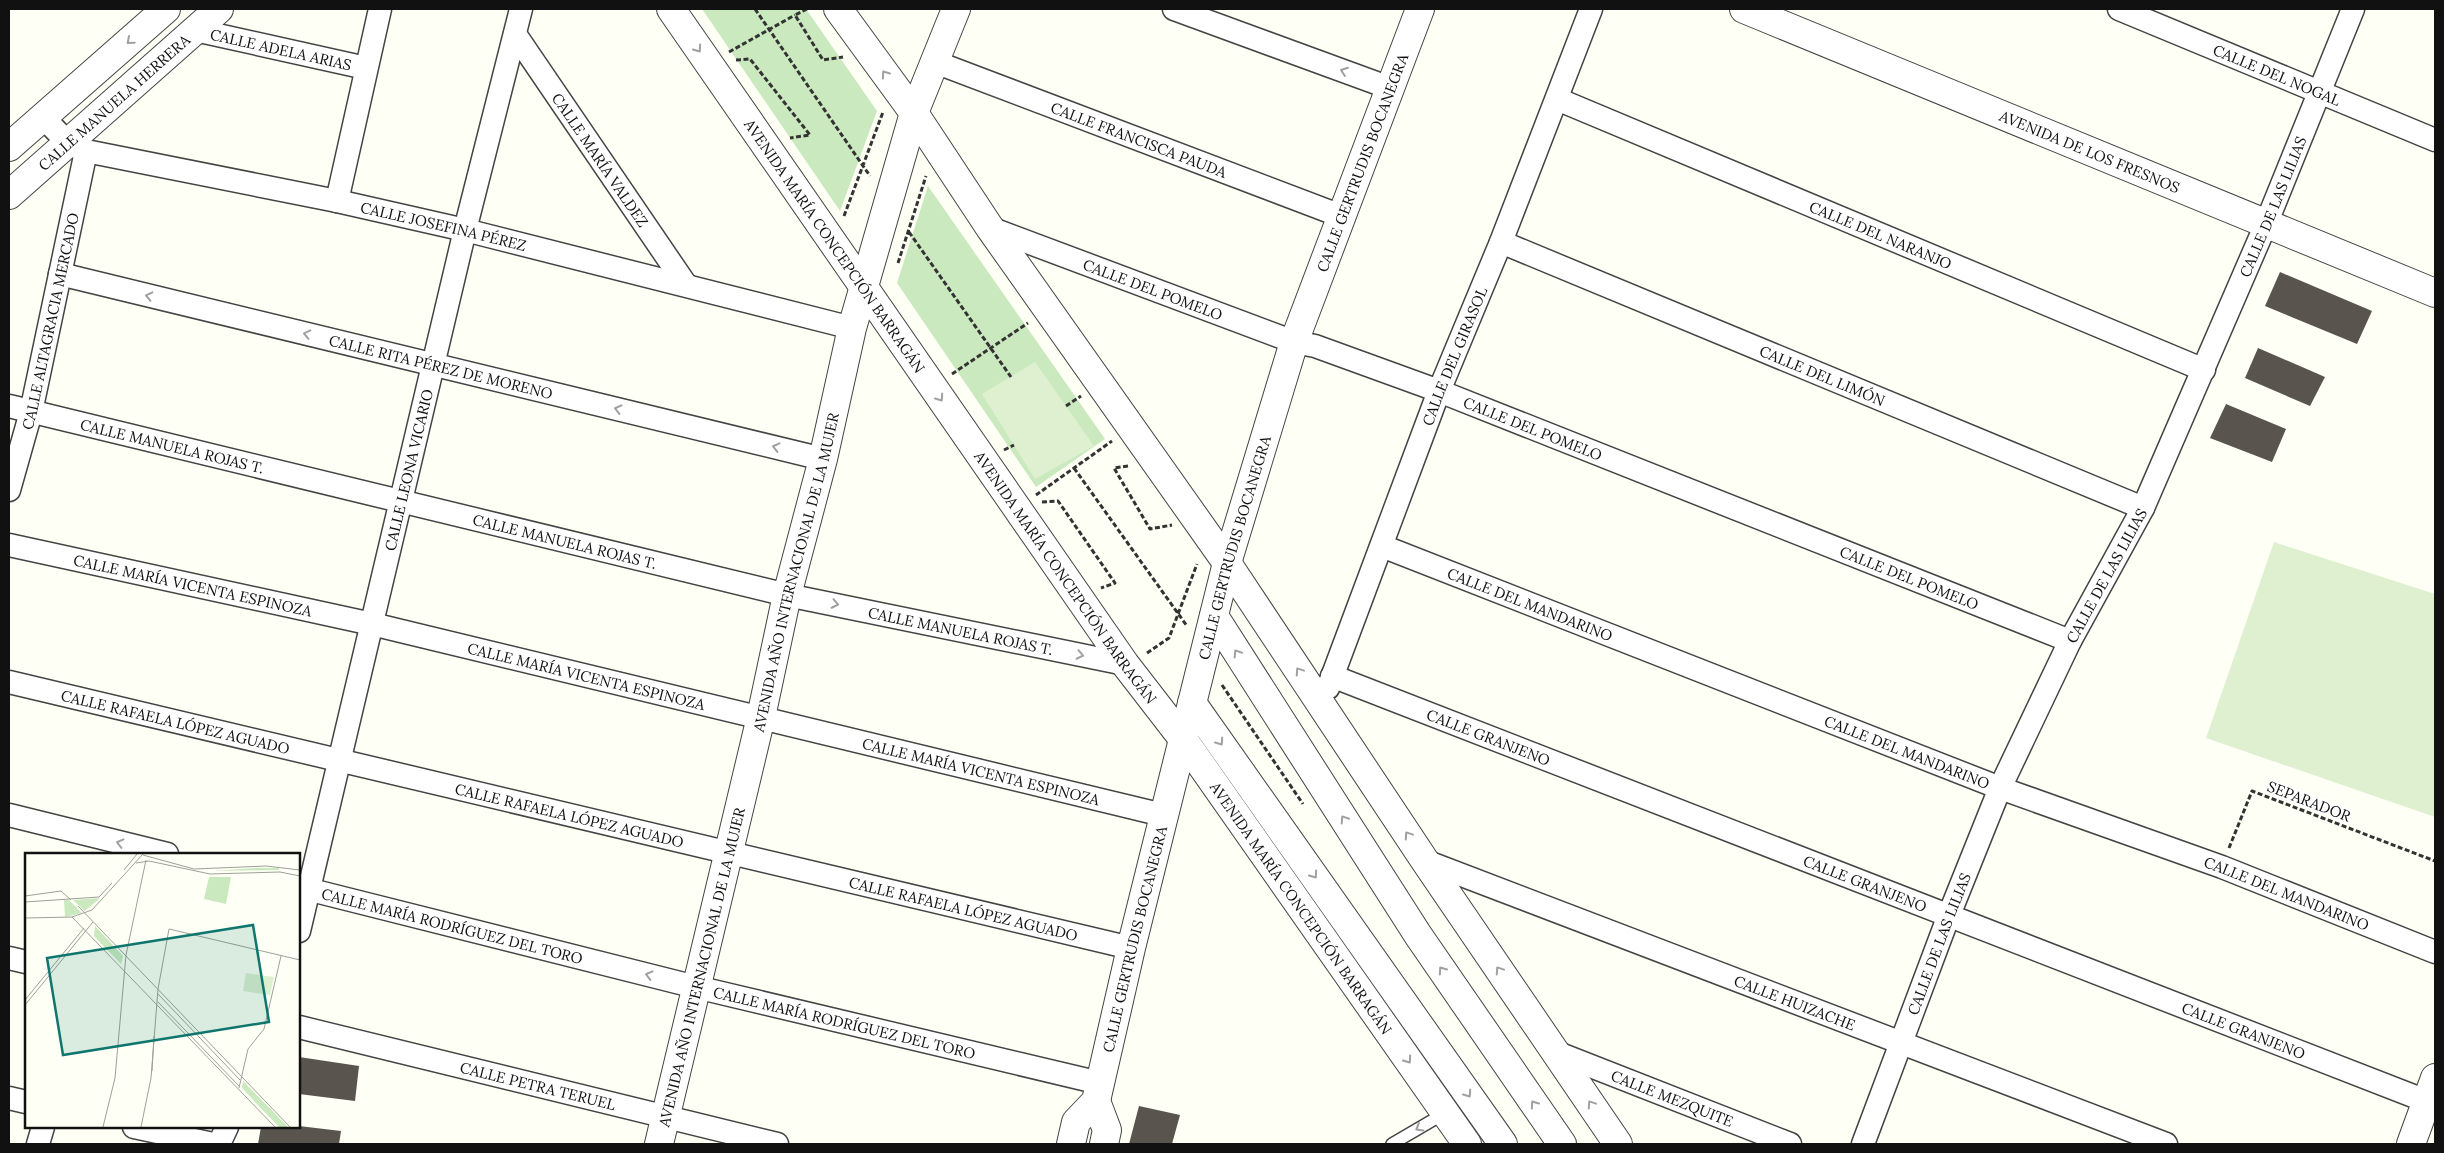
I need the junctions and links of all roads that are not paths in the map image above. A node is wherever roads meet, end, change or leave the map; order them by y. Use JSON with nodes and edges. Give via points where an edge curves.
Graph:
{"nodes":[{"id":1,"x":166,"y":9,"type":"edge"},
{"id":2,"x":218,"y":9,"type":"edge"},
{"id":3,"x":380,"y":9,"type":"edge"},
{"id":4,"x":521,"y":9,"type":"edge"},
{"id":5,"x":671,"y":9,"type":"edge"},
{"id":6,"x":838,"y":9,"type":"edge"},
{"id":7,"x":956,"y":9,"type":"edge"},
{"id":8,"x":1174,"y":9,"type":"edge"},
{"id":9,"x":1420,"y":9,"type":"edge"},
{"id":10,"x":1591,"y":9,"type":"edge"},
{"id":11,"x":1744,"y":9,"type":"edge"},
{"id":12,"x":2119,"y":9,"type":"edge"},
{"id":13,"x":2353,"y":9,"type":"edge"},
{"id":14,"x":194,"y":30,"type":"junction"},
{"id":15,"x":515,"y":34,"type":"junction"},
{"id":16,"x":935,"y":62,"type":"junction"},
{"id":17,"x":366,"y":68,"type":"junction"},
{"id":18,"x":1390,"y":88,"type":"junction"},
{"id":19,"x":2319,"y":90,"type":"junction"},
{"id":20,"x":1557,"y":99,"type":"junction"},
{"id":21,"x":914,"y":113,"type":"junction"},
{"id":22,"x":43,"y":117,"type":"junction"},
{"id":23,"x":2435,"y":140,"type":"edge"},
{"id":24,"x":9,"y":147,"type":"edge"},
{"id":25,"x":77,"y":147,"type":"junction"},
{"id":26,"x":9,"y":195,"type":"edge"},
{"id":27,"x":337,"y":202,"type":"junction"},
{"id":28,"x":1341,"y":216,"type":"junction"},
{"id":29,"x":2266,"y":224,"type":"junction"},
{"id":30,"x":990,"y":228,"type":"junction"},
{"id":31,"x":465,"y":230,"type":"junction"},
{"id":32,"x":1501,"y":242,"type":"junction"},
{"id":33,"x":60,"y":274,"type":"junction"},
{"id":34,"x":686,"y":285,"type":"junction"},
{"id":35,"x":864,"y":289,"type":"junction"},
{"id":36,"x":2435,"y":293,"type":"edge"},
{"id":37,"x":852,"y":328,"type":"junction"},
{"id":38,"x":1294,"y":342,"type":"junction"},
{"id":39,"x":435,"y":364,"type":"junction"},
{"id":40,"x":2204,"y":370,"type":"junction"},
{"id":41,"x":1439,"y":391,"type":"junction"},
{"id":42,"x":9,"y":406,"type":"edge"},
{"id":43,"x":31,"y":412,"type":"junction"},
{"id":44,"x":823,"y":459,"type":"junction"},
{"id":45,"x":9,"y":490,"type":"edge"},
{"id":46,"x":401,"y":502,"type":"junction"},
{"id":47,"x":2143,"y":508,"type":"junction"},
{"id":48,"x":9,"y":545,"type":"edge"},
{"id":49,"x":1382,"y":546,"type":"junction"},
{"id":50,"x":1227,"y":563,"type":"junction"},
{"id":51,"x":787,"y":595,"type":"junction"},
{"id":52,"x":1214,"y":616,"type":"junction"},
{"id":53,"x":372,"y":624,"type":"junction"},
{"id":54,"x":2070,"y":641,"type":"junction"},
{"id":55,"x":1133,"y":655,"type":"junction"},
{"id":56,"x":1332,"y":676,"type":"junction"},
{"id":57,"x":9,"y":682,"type":"edge"},
{"id":58,"x":1192,"y":702,"type":"junction"},
{"id":59,"x":1322,"y":706,"type":"junction"},
{"id":60,"x":761,"y":717,"type":"junction"},
{"id":61,"x":1183,"y":739,"type":"junction"},
{"id":62,"x":339,"y":760,"type":"junction"},
{"id":63,"x":2000,"y":788,"type":"junction"},
{"id":64,"x":9,"y":815,"type":"edge"},
{"id":65,"x":1163,"y":816,"type":"junction"},
{"id":66,"x":163,"y":853,"type":"edge"},
{"id":67,"x":728,"y":853,"type":"junction"},
{"id":68,"x":1425,"y":861,"type":"junction"},
{"id":69,"x":303,"y":888,"type":"edge"},
{"id":70,"x":1949,"y":915,"type":"junction"},
{"id":71,"x":300,"y":920,"type":"edge"},
{"id":72,"x":1131,"y":948,"type":"junction"},
{"id":73,"x":2435,"y":952,"type":"edge"},
{"id":74,"x":9,"y":958,"type":"edge"},
{"id":75,"x":25,"y":962,"type":"edge"},
{"id":76,"x":696,"y":987,"type":"junction"},
{"id":77,"x":300,"y":1027,"type":"edge"},
{"id":78,"x":1902,"y":1042,"type":"junction"},
{"id":79,"x":1555,"y":1052,"type":"junction"},
{"id":80,"x":2431,"y":1090,"type":"edge"},
{"id":81,"x":1098,"y":1092,"type":"junction"},
{"id":82,"x":9,"y":1098,"type":"edge"},
{"id":83,"x":25,"y":1102,"type":"edge"},
{"id":84,"x":1445,"y":1112,"type":"junction"},
{"id":85,"x":665,"y":1116,"type":"junction"},
{"id":86,"x":43,"y":1128,"type":"edge"},
{"id":87,"x":139,"y":1128,"type":"edge"},
{"id":88,"x":227,"y":1128,"type":"edge"},
{"id":89,"x":38,"y":1144,"type":"edge"},
{"id":90,"x":213,"y":1144,"type":"edge"},
{"id":91,"x":219,"y":1144,"type":"edge"},
{"id":92,"x":658,"y":1144,"type":"edge"},
{"id":93,"x":777,"y":1144,"type":"edge"},
{"id":94,"x":1070,"y":1144,"type":"edge"},
{"id":95,"x":1104,"y":1144,"type":"edge"},
{"id":96,"x":1392,"y":1144,"type":"edge"},
{"id":97,"x":1467,"y":1144,"type":"edge"},
{"id":98,"x":1503,"y":1144,"type":"edge"},
{"id":99,"x":1562,"y":1144,"type":"edge"},
{"id":100,"x":1618,"y":1144,"type":"edge"},
{"id":101,"x":1790,"y":1144,"type":"edge"},
{"id":102,"x":1863,"y":1144,"type":"edge"},
{"id":103,"x":2166,"y":1144,"type":"edge"},
{"id":104,"x":2411,"y":1144,"type":"edge"}],
"edges":[{"from":1,"to":22,"type":"street","one_way":true},
{"from":2,"to":14,"type":"street","name":"CALLE MANUELA HERRERA"},
{"from":3,"to":17,"type":"street"},
{"from":4,"to":15,"type":"street","name":"CALLE LEONA VICARIO"},
{"from":5,"to":35,"type":"street","name":"AVENIDA MARÍA CONCEPCIÓN BARRAGÁN","one_way":true},
{"from":21,"to":6,"type":"street","one_way":true},
{"from":7,"to":16,"type":"street","name":"AVENIDA AÑO INTERNACIONAL DE LA MUJER"},
{"from":18,"to":8,"type":"street","one_way":true},
{"from":9,"to":18,"type":"street","name":"CALLE GERTRUDIS BOCANEGRA"},
{"from":10,"to":20,"type":"street","name":"CALLE DEL GIRASOL"},
{"from":11,"to":29,"type":"street","name":"AVENIDA DE LOS FRESNOS"},
{"from":12,"to":19,"type":"street","name":"CALLE DEL NOGAL"},
{"from":13,"to":19,"type":"street","name":"CALLE DE LAS LILIAS"},
{"from":14,"to":17,"type":"street","name":"CALLE ADELA ARIAS"},
{"from":14,"to":25,"type":"street","name":"CALLE MANUELA HERRERA"},
{"from":15,"to":31,"type":"street","name":"CALLE LEONA VICARIO"},
{"from":15,"to":34,"type":"street","name":"CALLE MARÍA VALDEZ"},
{"from":16,"to":21,"type":"street","name":"AVENIDA AÑO INTERNACIONAL DE LA MUJER"},
{"from":16,"to":28,"type":"street","name":"CALLE FRANCISCA PAUDA"},
{"from":17,"to":27,"type":"street"},
{"from":18,"to":28,"type":"street","name":"CALLE GERTRUDIS BOCANEGRA"},
{"from":19,"to":23,"type":"street","name":"CALLE DEL NOGAL"},
{"from":19,"to":29,"type":"street","name":"CALLE DE LAS LILIAS"},
{"from":20,"to":32,"type":"street","name":"CALLE DEL GIRASOL"},
{"from":20,"to":40,"type":"street","name":"CALLE DEL NARANJO"},
{"from":21,"to":30,"type":"street"},
{"from":21,"to":35,"type":"street","name":"AVENIDA AÑO INTERNACIONAL DE LA MUJER"},
{"from":22,"to":24,"type":"street"},
{"from":22,"to":25,"type":"street"},
{"from":25,"to":26,"type":"street","name":"CALLE MANUELA HERRERA"},
{"from":25,"to":27,"type":"street","name":"CALLE JOSEFINA PÉREZ"},
{"from":25,"to":33,"type":"street","name":"CALLE ALTAGRACIA MERCADO"},
{"from":27,"to":31,"type":"street","name":"CALLE JOSEFINA PÉREZ"},
{"from":28,"to":38,"type":"street","name":"CALLE GERTRUDIS BOCANEGRA"},
{"from":29,"to":36,"type":"street","name":"AVENIDA DE LOS FRESNOS"},
{"from":29,"to":40,"type":"street","name":"CALLE DE LAS LILIAS"},
{"from":30,"to":38,"type":"street","name":"CALLE DEL POMELO"},
{"from":30,"to":50,"type":"street"},
{"from":31,"to":34,"type":"street","name":"CALLE JOSEFINA PÉREZ"},
{"from":31,"to":39,"type":"street","name":"CALLE LEONA VICARIO"},
{"from":32,"to":41,"type":"street","name":"CALLE DEL GIRASOL"},
{"from":32,"to":47,"type":"street","name":"CALLE DEL LIMÓN"},
{"from":39,"to":33,"type":"street","name":"CALLE RITA PÉREZ DE MORENO","one_way":true},
{"from":33,"to":43,"type":"street","name":"CALLE ALTAGRACIA MERCADO"},
{"from":34,"to":37,"type":"street","name":"CALLE JOSEFINA PÉREZ"},
{"from":35,"to":37,"type":"street","name":"AVENIDA AÑO INTERNACIONAL DE LA MUJER"},
{"from":35,"to":55,"type":"street","name":"AVENIDA MARÍA CONCEPCIÓN BARRAGÁN","one_way":true},
{"from":37,"to":44,"type":"street","name":"AVENIDA AÑO INTERNACIONAL DE LA MUJER"},
{"from":38,"to":41,"type":"street","name":"CALLE DEL POMELO","via":[[1315,346]]},
{"from":38,"to":50,"type":"street","name":"CALLE GERTRUDIS BOCANEGRA"},
{"from":44,"to":39,"type":"street","name":"CALLE RITA PÉREZ DE MORENO","one_way":true},
{"from":39,"to":46,"type":"street","name":"CALLE LEONA VICARIO"},
{"from":40,"to":47,"type":"street","name":"CALLE DE LAS LILIAS"},
{"from":41,"to":49,"type":"street","name":"CALLE DEL GIRASOL"},
{"from":41,"to":54,"type":"street","name":"CALLE DEL POMELO"},
{"from":42,"to":43,"type":"street","name":"CALLE MANUELA ROJAS T."},
{"from":43,"to":45,"type":"street","name":"CALLE ALTAGRACIA MERCADO"},
{"from":43,"to":46,"type":"street","name":"CALLE MANUELA ROJAS T."},
{"from":44,"to":51,"type":"street","name":"AVENIDA AÑO INTERNACIONAL DE LA MUJER"},
{"from":46,"to":51,"type":"street","name":"CALLE MANUELA ROJAS T."},
{"from":46,"to":53,"type":"street","name":"CALLE LEONA VICARIO"},
{"from":47,"to":54,"type":"street","name":"CALLE DE LAS LILIAS"},
{"from":48,"to":53,"type":"street","name":"CALLE MARÍA VICENTA ESPINOZA"},
{"from":49,"to":56,"type":"street","name":"CALLE DEL GIRASOL"},
{"from":49,"to":63,"type":"street","name":"CALLE DEL MANDARINO"},
{"from":50,"to":52,"type":"street","name":"CALLE GERTRUDIS BOCANEGRA"},
{"from":59,"to":50,"type":"street","one_way":true},
{"from":51,"to":55,"type":"street","name":"CALLE MANUELA ROJAS T.","one_way":true},
{"from":51,"to":60,"type":"street","name":"AVENIDA AÑO INTERNACIONAL DE LA MUJER"},
{"from":52,"to":58,"type":"street","name":"CALLE GERTRUDIS BOCANEGRA"},
{"from":99,"to":52,"type":"street","one_way":true,"via":[[1418,935]]},
{"from":53,"to":60,"type":"street","name":"CALLE MARÍA VICENTA ESPINOZA"},
{"from":53,"to":62,"type":"street","name":"CALLE LEONA VICARIO"},
{"from":54,"to":63,"type":"street","name":"CALLE DE LAS LILIAS"},
{"from":55,"to":61,"type":"street","name":"AVENIDA MARÍA CONCEPCIÓN BARRAGÁN"},
{"from":56,"to":59,"type":"street","name":"CALLE DEL GIRASOL"},
{"from":56,"to":70,"type":"street","name":"CALLE GRANJENO"},
{"from":57,"to":62,"type":"street","name":"CALLE RAFAELA LÓPEZ AGUADO"},
{"from":58,"to":61,"type":"street","name":"CALLE GERTRUDIS BOCANEGRA"},
{"from":58,"to":98,"type":"street","name":"AVENIDA MARÍA CONCEPCIÓN BARRAGÁN","one_way":true},
{"from":68,"to":59,"type":"street","one_way":true},
{"from":60,"to":65,"type":"street","name":"CALLE MARÍA VICENTA ESPINOZA"},
{"from":60,"to":67,"type":"street","name":"AVENIDA AÑO INTERNACIONAL DE LA MUJER"},
{"from":61,"to":65,"type":"street","name":"CALLE GERTRUDIS BOCANEGRA"},
{"from":61,"to":84,"type":"street","name":"AVENIDA MARÍA CONCEPCIÓN BARRAGÁN","one_way":true},
{"from":62,"to":67,"type":"street","name":"CALLE RAFAELA LÓPEZ AGUADO"},
{"from":62,"to":69,"type":"street","name":"CALLE LEONA VICARIO"},
{"from":63,"to":70,"type":"street","name":"CALLE DE LAS LILIAS"},
{"from":63,"to":73,"type":"street","name":"CALLE DEL MANDARINO","via":[[2222,867]]},
{"from":66,"to":64,"type":"street","one_way":true},
{"from":65,"to":72,"type":"street","name":"CALLE GERTRUDIS BOCANEGRA"},
{"from":67,"to":72,"type":"street","name":"CALLE RAFAELA LÓPEZ AGUADO"},
{"from":67,"to":76,"type":"street","name":"AVENIDA AÑO INTERNACIONAL DE LA MUJER"},
{"from":68,"to":78,"type":"street","name":"CALLE HUIZACHE"},
{"from":79,"to":68,"type":"street","one_way":true},
{"from":69,"to":71,"type":"street","name":"CALLE LEONA VICARIO"},
{"from":76,"to":69,"type":"street","name":"CALLE MARÍA RODRÍGUEZ DEL TORO","one_way":true},
{"from":70,"to":78,"type":"street","name":"CALLE DE LAS LILIAS"},
{"from":70,"to":80,"type":"street","name":"CALLE GRANJENO"},
{"from":72,"to":81,"type":"street","name":"CALLE GERTRUDIS BOCANEGRA"},
{"from":74,"to":75,"type":"street"},
{"from":76,"to":81,"type":"street","name":"CALLE MARÍA RODRÍGUEZ DEL TORO"},
{"from":76,"to":85,"type":"street","name":"AVENIDA AÑO INTERNACIONAL DE LA MUJER"},
{"from":77,"to":85,"type":"street","name":"CALLE PETRA TERUEL"},
{"from":78,"to":102,"type":"street","name":"CALLE DE LAS LILIAS"},
{"from":78,"to":103,"type":"street","name":"CALLE HUIZACHE"},
{"from":100,"to":79,"type":"street","one_way":true},
{"from":79,"to":101,"type":"street","name":"CALLE MEZQUITE"},
{"from":80,"to":104,"type":"street"},
{"from":81,"to":94,"type":"street","via":[[1076,1122]]},
{"from":81,"to":95,"type":"street","via":[[1108,1130]]},
{"from":82,"to":83,"type":"street"},
{"from":84,"to":96,"type":"lane","one_way":true},
{"from":84,"to":97,"type":"street","name":"AVENIDA MARÍA CONCEPCIÓN BARRAGÁN"},
{"from":85,"to":92,"type":"street","name":"AVENIDA AÑO INTERNACIONAL DE LA MUJER"},
{"from":85,"to":93,"type":"street","name":"CALLE PETRA TERUEL"},
{"from":86,"to":89,"type":"street"},
{"from":87,"to":90,"type":"street"},
{"from":88,"to":91,"type":"street"}]}
